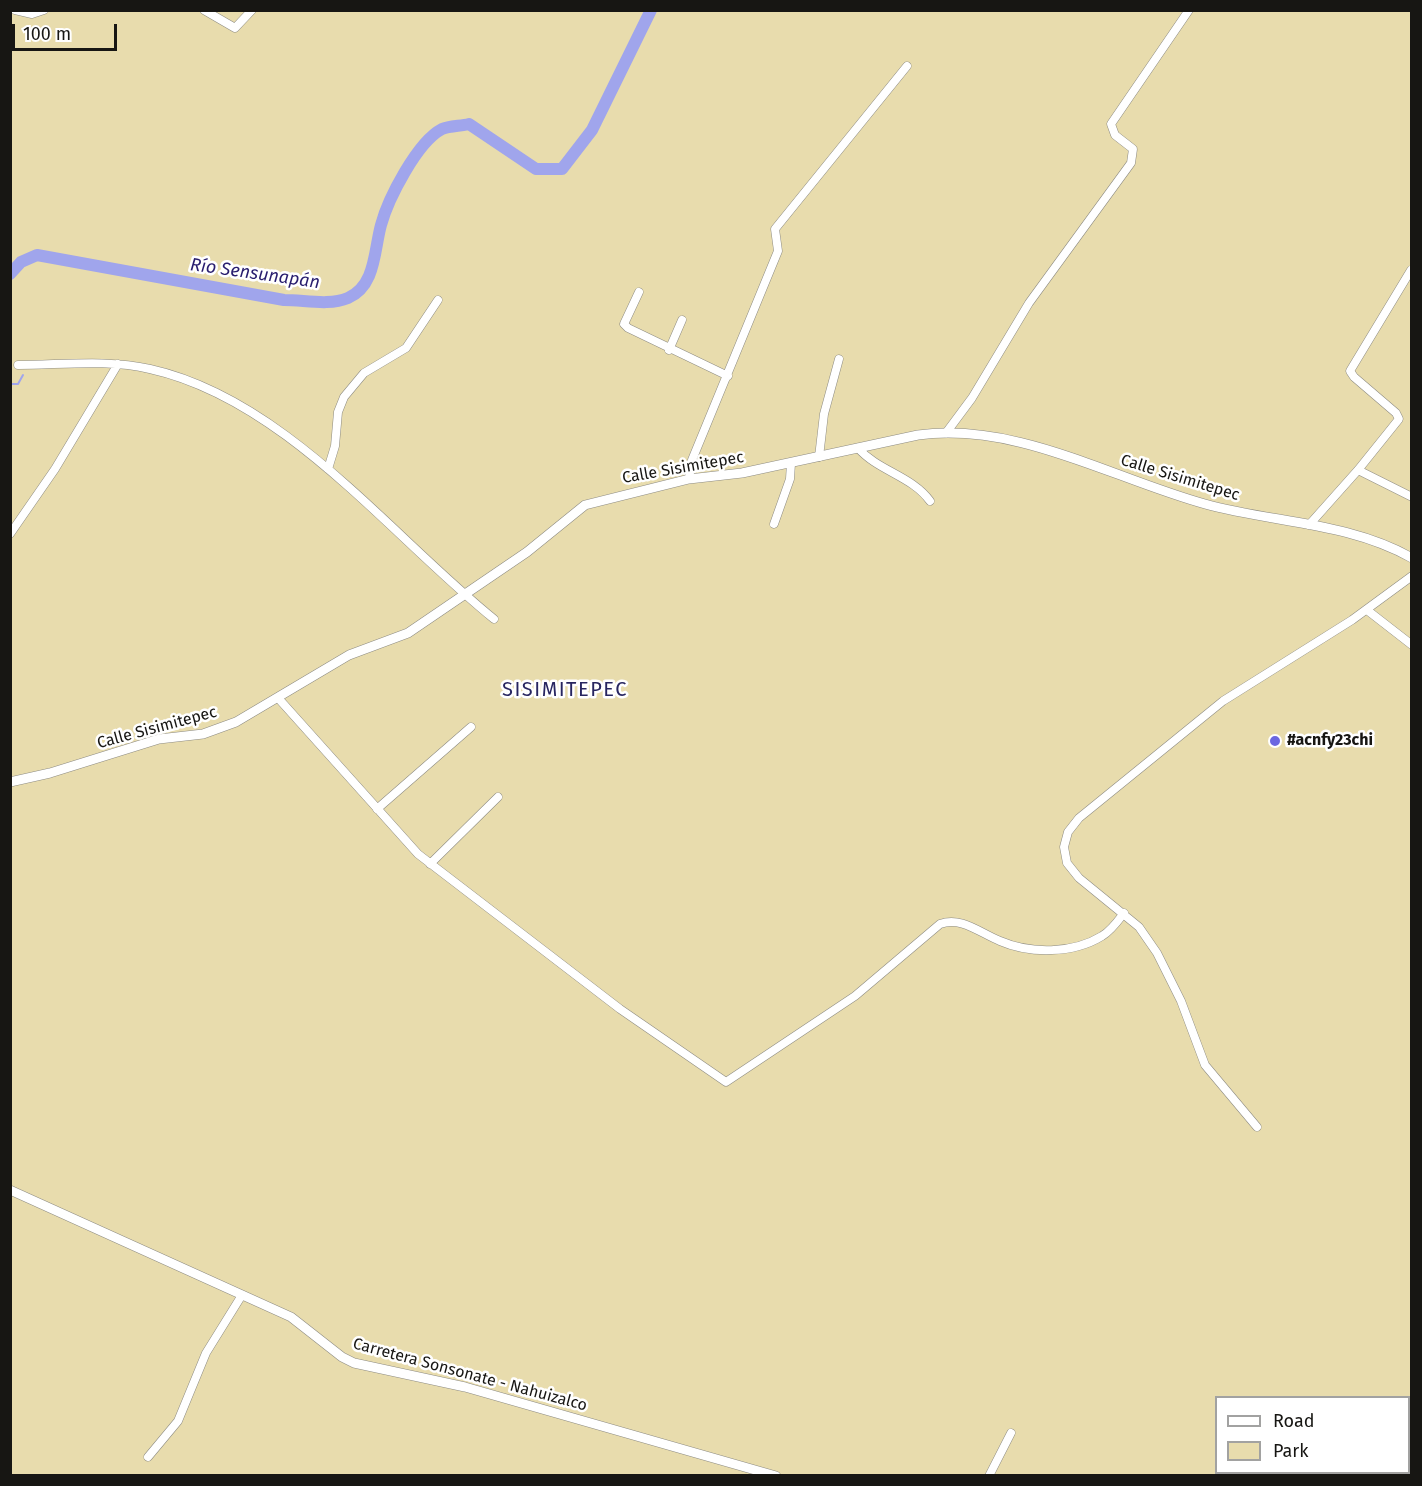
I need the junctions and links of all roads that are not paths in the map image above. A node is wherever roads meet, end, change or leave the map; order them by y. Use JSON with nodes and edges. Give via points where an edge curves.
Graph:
{"nodes":[{"id":1,"x":15,"y":10,"type":"edge"},
{"id":2,"x":44,"y":10,"type":"edge"},
{"id":3,"x":204,"y":10,"type":"edge"},
{"id":4,"x":252,"y":10,"type":"edge"},
{"id":5,"x":1190,"y":10,"type":"edge"},
{"id":6,"x":907,"y":66,"type":"dead end"},
{"id":7,"x":1411,"y":270,"type":"edge"},
{"id":8,"x":639,"y":292,"type":"dead end"},
{"id":9,"x":438,"y":300,"type":"dead end"},
{"id":10,"x":682,"y":320,"type":"dead end"},
{"id":11,"x":669,"y":350,"type":"junction"},
{"id":12,"x":839,"y":359,"type":"dead end"},
{"id":13,"x":118,"y":364,"type":"junction"},
{"id":14,"x":18,"y":365,"type":"dead end"},
{"id":15,"x":728,"y":376,"type":"junction"},
{"id":16,"x":946,"y":432,"type":"junction"},
{"id":17,"x":858,"y":448,"type":"junction"},
{"id":18,"x":819,"y":457,"type":"junction"},
{"id":19,"x":791,"y":463,"type":"junction"},
{"id":20,"x":328,"y":469,"type":"junction"},
{"id":21,"x":1358,"y":470,"type":"junction"},
{"id":22,"x":689,"y":479,"type":"junction"},
{"id":23,"x":1412,"y":497,"type":"edge"},
{"id":24,"x":930,"y":501,"type":"dead end"},
{"id":25,"x":774,"y":524,"type":"dead end"},
{"id":26,"x":1309,"y":525,"type":"junction"},
{"id":27,"x":10,"y":534,"type":"edge"},
{"id":28,"x":1412,"y":558,"type":"edge"},
{"id":29,"x":1412,"y":576,"type":"edge"},
{"id":30,"x":463,"y":594,"type":"junction"},
{"id":31,"x":1367,"y":610,"type":"junction"},
{"id":32,"x":494,"y":619,"type":"dead end"},
{"id":33,"x":1412,"y":645,"type":"edge"},
{"id":34,"x":279,"y":699,"type":"junction"},
{"id":35,"x":471,"y":727,"type":"dead end"},
{"id":36,"x":10,"y":782,"type":"edge"},
{"id":37,"x":498,"y":797,"type":"dead end"},
{"id":38,"x":377,"y":809,"type":"junction"},
{"id":39,"x":430,"y":864,"type":"junction"},
{"id":40,"x":1124,"y":913,"type":"junction"},
{"id":41,"x":1257,"y":1127,"type":"dead end"},
{"id":42,"x":10,"y":1190,"type":"edge"},
{"id":43,"x":242,"y":1295,"type":"junction"},
{"id":44,"x":1011,"y":1433,"type":"dead end"},
{"id":45,"x":148,"y":1457,"type":"dead end"},
{"id":46,"x":776,"y":1476,"type":"edge"},
{"id":47,"x":989,"y":1476,"type":"edge"}],
"edges":[{"from":1,"to":2,"type":"street","via":[[32,14]]},
{"from":3,"to":4,"type":"street","via":[[235,28]]},
{"from":5,"to":16,"type":"street","via":[[1111,124],[1115,135],[1133,149],[1131,163],[1029,303],[972,398]]},
{"from":6,"to":15,"type":"street","via":[[775,229],[778,251]]},
{"from":7,"to":21,"type":"street","via":[[1350,371],[1399,419]]},
{"from":8,"to":11,"type":"street","via":[[624,324]]},
{"from":9,"to":20,"type":"street","via":[[406,348],[364,373],[344,397]]},
{"from":10,"to":11,"type":"street"},
{"from":11,"to":15,"type":"street"},
{"from":12,"to":18,"type":"street","via":[[824,414]]},
{"from":13,"to":14,"type":"street"},
{"from":13,"to":20,"type":"street","via":[[188,379],[209,388],[289,438]]},
{"from":13,"to":27,"type":"street","via":[[55,469]]},
{"from":15,"to":22,"type":"street","via":[[692,460]]},
{"from":16,"to":17,"type":"street","name":"Calle Sisimitepec"},
{"from":16,"to":26,"type":"street","name":"Calle Sisimitepec","via":[[1011,440],[1203,504]]},
{"from":17,"to":18,"type":"street","name":"Calle Sisimitepec"},
{"from":17,"to":24,"type":"street","via":[[923,491]]},
{"from":18,"to":19,"type":"street","name":"Calle Sisimitepec"},
{"from":19,"to":22,"type":"street","name":"Calle Sisimitepec"},
{"from":19,"to":25,"type":"street","via":[[790,479]]},
{"from":20,"to":30,"type":"street"},
{"from":21,"to":23,"type":"street"},
{"from":21,"to":26,"type":"street"},
{"from":22,"to":30,"type":"street","name":"Calle Sisimitepec","via":[[585,505],[527,552]]},
{"from":26,"to":28,"type":"street","name":"Calle Sisimitepec","via":[[1355,532]]},
{"from":29,"to":31,"type":"street"},
{"from":30,"to":32,"type":"street"},
{"from":30,"to":34,"type":"street","name":"Calle Sisimitepec","via":[[408,633],[349,656]]},
{"from":31,"to":33,"type":"street"},
{"from":31,"to":40,"type":"street","via":[[1223,700],[1079,818],[1068,832],[1064,847],[1067,863],[1079,878]]},
{"from":34,"to":36,"type":"street","name":"Calle Sisimitepec","via":[[209,732],[159,740]]},
{"from":34,"to":38,"type":"street"},
{"from":35,"to":38,"type":"street"},
{"from":37,"to":39,"type":"street"},
{"from":38,"to":39,"type":"street"},
{"from":39,"to":40,"type":"street","via":[[626,1014],[726,1082],[846,1002],[940,924],[950,920],[1001,942],[1055,950],[1084,945],[1104,935]]},
{"from":40,"to":41,"type":"street","via":[[1157,953],[1181,1001],[1205,1065]]},
{"from":42,"to":43,"type":"street","name":"Carretera Sonsonate - Nahuizalco"},
{"from":43,"to":45,"type":"street","via":[[206,1353],[178,1421]]},
{"from":43,"to":46,"type":"street","name":"Carretera Sonsonate - Nahuizalco","via":[[291,1317],[354,1363],[465,1387]]},
{"from":44,"to":47,"type":"street"}]}
